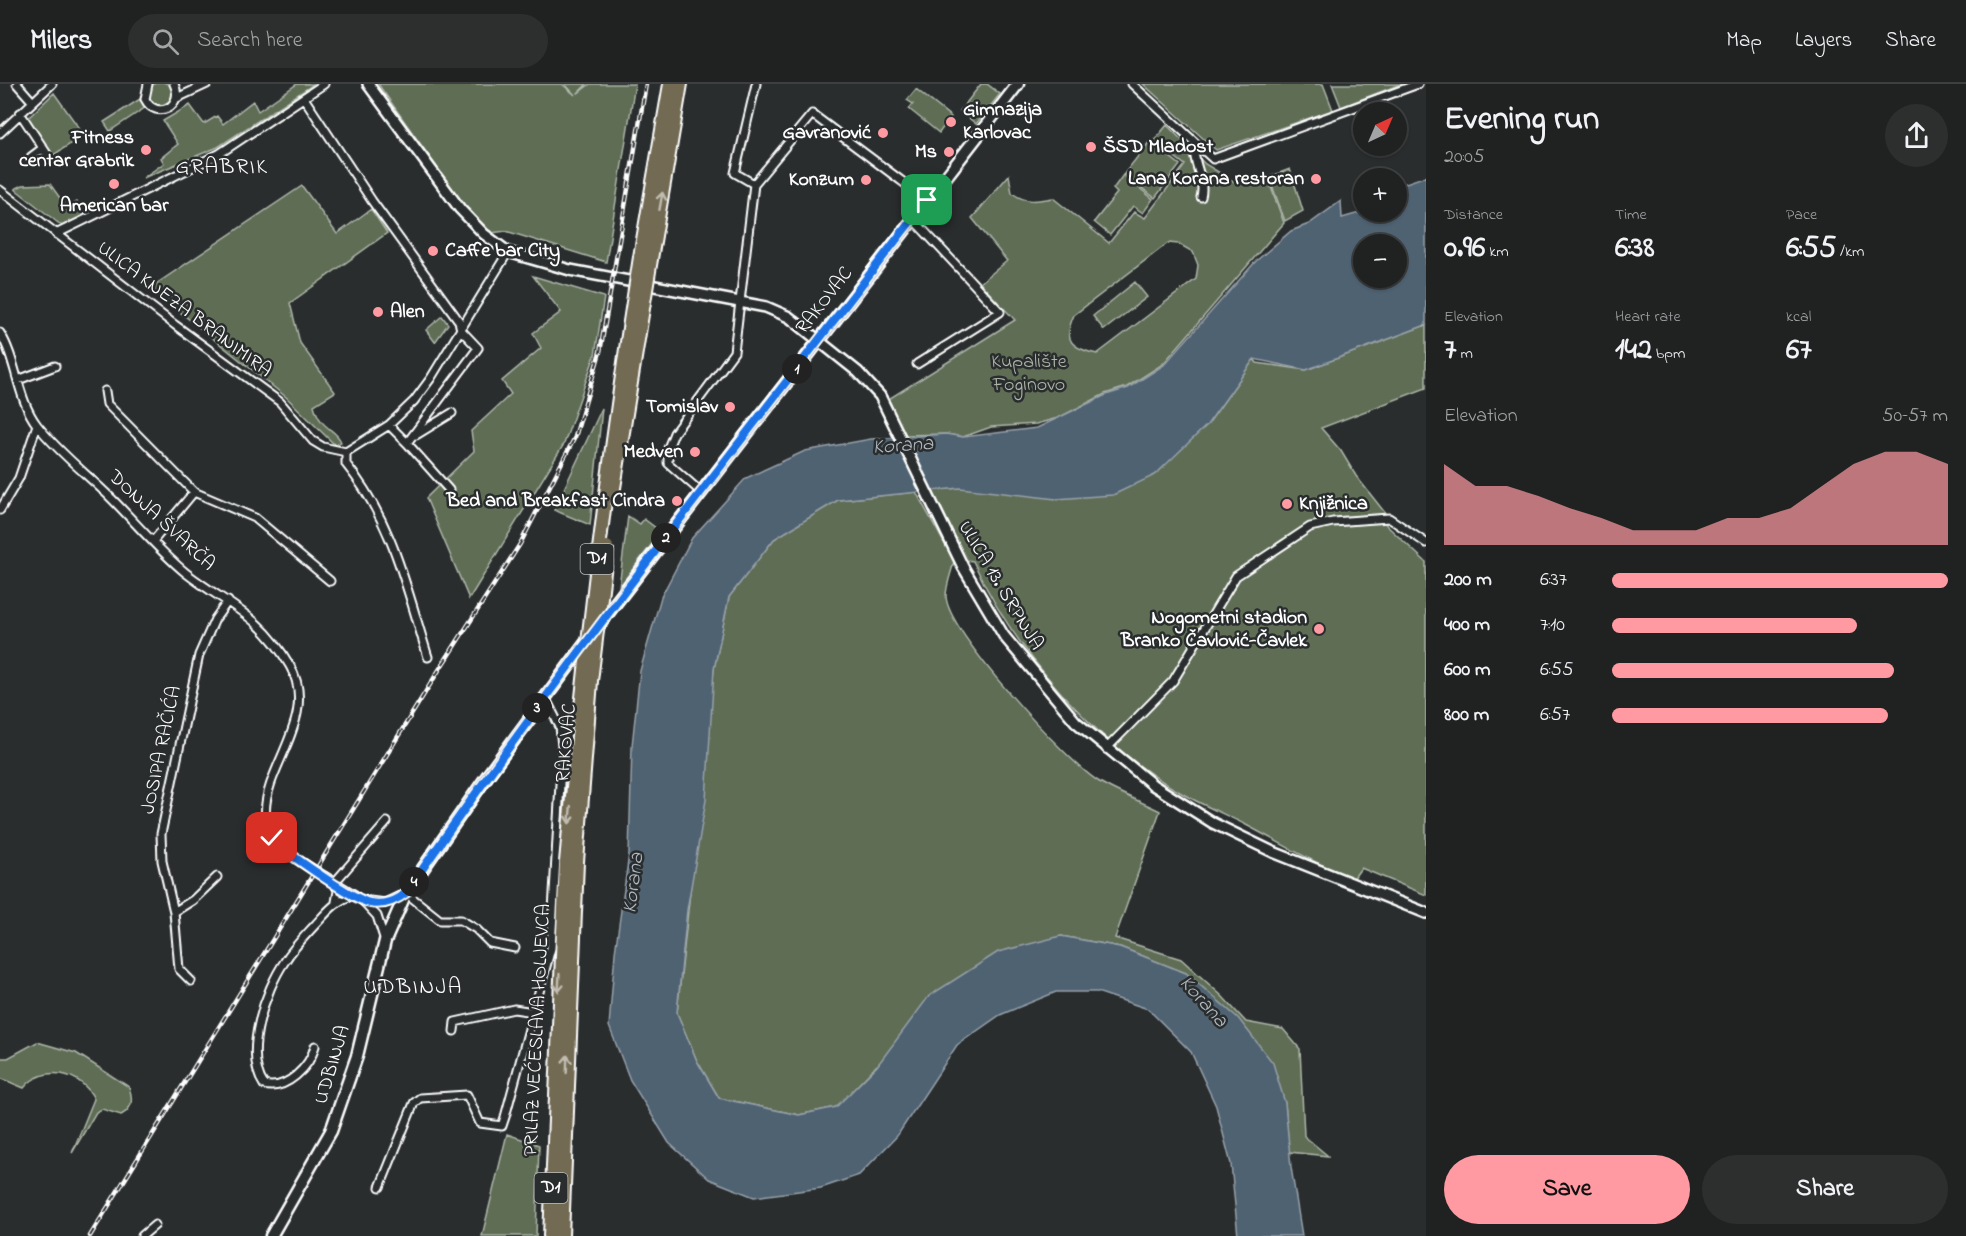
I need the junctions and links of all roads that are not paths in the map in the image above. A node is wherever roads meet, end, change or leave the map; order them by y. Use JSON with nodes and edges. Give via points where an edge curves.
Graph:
{"nodes":[{"id":1,"x":17,"y":84,"type":"edge"},
{"id":2,"x":52,"y":84,"type":"edge"},
{"id":3,"x":148,"y":84,"type":"edge"},
{"id":4,"x":174,"y":84,"type":"edge"},
{"id":5,"x":207,"y":84,"type":"edge"},
{"id":6,"x":324,"y":84,"type":"edge"},
{"id":7,"x":368,"y":84,"type":"edge"},
{"id":8,"x":670,"y":84,"type":"edge"},
{"id":9,"x":681,"y":84,"type":"edge"},
{"id":10,"x":756,"y":84,"type":"edge"},
{"id":11,"x":1018,"y":84,"type":"edge"},
{"id":12,"x":1132,"y":84,"type":"edge"},
{"id":13,"x":1418,"y":84,"type":"edge"},
{"id":14,"x":177,"y":98,"type":"junction"},
{"id":15,"x":304,"y":98,"type":"junction"},
{"id":16,"x":32,"y":101,"type":"junction"},
{"id":17,"x":20,"y":113,"type":"junction"},
{"id":18,"x":0,"y":133,"type":"edge"},
{"id":19,"x":1196,"y":144,"type":"junction"},
{"id":20,"x":31,"y":156,"type":"dead end"},
{"id":21,"x":754,"y":184,"type":"junction"},
{"id":22,"x":0,"y":190,"type":"edge"},
{"id":23,"x":1201,"y":197,"type":"dead end"},
{"id":24,"x":927,"y":200,"type":"junction"},
{"id":25,"x":913,"y":219,"type":"junction"},
{"id":26,"x":56,"y":234,"type":"junction"},
{"id":27,"x":508,"y":252,"type":"junction"},
{"id":28,"x":645,"y":258,"type":"junction"},
{"id":29,"x":740,"y":302,"type":"junction"},
{"id":30,"x":461,"y":330,"type":"junction"},
{"id":31,"x":0,"y":333,"type":"edge"},
{"id":32,"x":819,"y":341,"type":"junction"},
{"id":33,"x":918,"y":364,"type":"dead end"},
{"id":34,"x":55,"y":366,"type":"dead end"},
{"id":35,"x":18,"y":380,"type":"junction"},
{"id":36,"x":105,"y":391,"type":"dead end"},
{"id":37,"x":452,"y":413,"type":"dead end"},
{"id":38,"x":37,"y":424,"type":"junction"},
{"id":39,"x":389,"y":424,"type":"junction"},
{"id":40,"x":409,"y":440,"type":"junction"},
{"id":41,"x":346,"y":452,"type":"junction"},
{"id":42,"x":449,"y":489,"type":"dead end"},
{"id":43,"x":194,"y":492,"type":"junction"},
{"id":44,"x":702,"y":493,"type":"junction"},
{"id":45,"x":0,"y":510,"type":"edge"},
{"id":46,"x":154,"y":540,"type":"junction"},
{"id":47,"x":1426,"y":543,"type":"edge"},
{"id":48,"x":330,"y":581,"type":"dead end"},
{"id":49,"x":228,"y":601,"type":"junction"},
{"id":50,"x":428,"y":657,"type":"dead end"},
{"id":51,"x":545,"y":698,"type":"junction"},
{"id":52,"x":1106,"y":749,"type":"junction"},
{"id":53,"x":387,"y":822,"type":"dead end"},
{"id":54,"x":572,"y":862,"type":"joint"},
{"id":55,"x":217,"y":877,"type":"dead end"},
{"id":56,"x":335,"y":882,"type":"junction"},
{"id":57,"x":406,"y":893,"type":"junction"},
{"id":58,"x":354,"y":895,"type":"junction"},
{"id":59,"x":362,"y":900,"type":"junction"},
{"id":60,"x":336,"y":902,"type":"junction"},
{"id":61,"x":174,"y":912,"type":"junction"},
{"id":62,"x":1426,"y":913,"type":"edge"},
{"id":63,"x":385,"y":940,"type":"junction"},
{"id":64,"x":515,"y":948,"type":"dead end"},
{"id":65,"x":190,"y":981,"type":"dead end"},
{"id":66,"x":534,"y":1012,"type":"junction"},
{"id":67,"x":454,"y":1031,"type":"dead end"},
{"id":68,"x":315,"y":1046,"type":"dead end"},
{"id":69,"x":558,"y":1140,"type":"junction"},
{"id":70,"x":380,"y":1188,"type":"dead end"},
{"id":71,"x":155,"y":1225,"type":"dead end"},
{"id":72,"x":142,"y":1236,"type":"edge"},
{"id":73,"x":271,"y":1236,"type":"edge"},
{"id":74,"x":550,"y":1236,"type":"edge"},
{"id":75,"x":562,"y":1236,"type":"edge"}],
"edges":[{"from":1,"to":16,"type":"street"},
{"from":2,"to":16,"type":"street"},
{"from":3,"to":14,"type":"street","via":[[145,99],[157,110],[170,108]]},
{"from":4,"to":14,"type":"street"},
{"from":5,"to":14,"type":"street"},
{"from":6,"to":15,"type":"street"},
{"from":7,"to":27,"type":"street","via":[[460,209]]},
{"from":8,"to":28,"type":"highway","number":"D1"},
{"from":28,"to":9,"type":"highway","number":"D1","one_way":true},
{"from":10,"to":21,"type":"street","via":[[735,173]]},
{"from":11,"to":24,"type":"main road","name":"RAKOVAC"},
{"from":12,"to":19,"type":"street"},
{"from":13,"to":19,"type":"street","via":[[1213,159]]},
{"from":15,"to":26,"type":"street","via":[[219,154]]},
{"from":15,"to":30,"type":"street","via":[[459,321]]},
{"from":16,"to":17,"type":"street"},
{"from":17,"to":18,"type":"street"},
{"from":17,"to":20,"type":"street","via":[[45,151]]},
{"from":19,"to":23,"type":"street","via":[[1194,155]]},
{"from":21,"to":24,"type":"street","via":[[812,114]]},
{"from":21,"to":29,"type":"street"},
{"from":22,"to":26,"type":"street","name":"ULICA KNEZA BRANIMIRA"},
{"from":24,"to":25,"type":"main road","name":"RAKOVAC"},
{"from":25,"to":32,"type":"main road","name":"RAKOVAC"},
{"from":25,"to":33,"type":"street","via":[[1000,312]]},
{"from":26,"to":41,"type":"street","name":"ULICA KNEZA BRANIMIRA","via":[[280,402],[313,441]]},
{"from":27,"to":29,"type":"street","name":"ULICA 13. SRPNJA","via":[[570,270]]},
{"from":27,"to":30,"type":"street"},
{"from":28,"to":54,"type":"highway","name":"RAKOVAC","number":"D1","bridge":true,"via":[[602,582]]},
{"from":29,"to":32,"type":"street","name":"ULICA 13. SRPNJA","via":[[780,310]]},
{"from":29,"to":44,"type":"street","via":[[734,352],[674,433],[668,448],[668,463]]},
{"from":30,"to":39,"type":"street","via":[[420,394]]},
{"from":30,"to":40,"type":"street","via":[[478,348]]},
{"from":31,"to":35,"type":"street","name":"DONJA ŠVARČA"},
{"from":32,"to":44,"type":"main road","name":"RAKOVAC"},
{"from":32,"to":52,"type":"street","name":"ULICA 13. SRPNJA","via":[[869,382],[886,406],[958,557],[1004,636],[1076,722]]},
{"from":34,"to":35,"type":"street"},
{"from":35,"to":38,"type":"street","name":"DONJA ŠVARČA"},
{"from":36,"to":43,"type":"street","via":[[107,404]]},
{"from":37,"to":40,"type":"street"},
{"from":38,"to":45,"type":"street","via":[[19,478]]},
{"from":38,"to":46,"type":"street","name":"DONJA ŠVARČA"},
{"from":39,"to":40,"type":"street"},
{"from":39,"to":41,"type":"street"},
{"from":40,"to":42,"type":"street"},
{"from":41,"to":50,"type":"street","via":[[346,464],[388,529]]},
{"from":43,"to":46,"type":"street"},
{"from":43,"to":48,"type":"street","via":[[255,518]]},
{"from":44,"to":51,"type":"main road","name":"RAKOVAC"},
{"from":46,"to":49,"type":"street","name":"DONJA ŠVARČA","via":[[185,572]]},
{"from":47,"to":52,"type":"street","via":[[1389,518],[1310,527],[1236,576],[1173,681]]},
{"from":49,"to":56,"type":"street","name":"DONJA ŠVARČA","bridge":true,"via":[[262,627],[298,687],[295,726],[267,792],[264,811],[272,838],[296,859]]},
{"from":49,"to":61,"type":"street","name":"JOSIPA RAČIĆA","via":[[215,619],[200,655],[165,807],[162,861]]},
{"from":51,"to":57,"type":"main road","name":"UDBINJA"},
{"from":51,"to":66,"type":"street","via":[[560,727],[562,747],[551,948]]},
{"from":52,"to":62,"type":"street","name":"ULICA 13. SRPNJA","via":[[1213,823]]},
{"from":53,"to":56,"type":"street"},
{"from":54,"to":69,"type":"highway","name":"PRILAZ VEĆESLAVA HOLJEVCA","number":"D1"},
{"from":55,"to":61,"type":"street"},
{"from":56,"to":58,"type":"street"},
{"from":56,"to":60,"type":"street"},
{"from":57,"to":59,"type":"street","via":[[385,903]]},
{"from":57,"to":63,"type":"main road","name":"UDBINJA"},
{"from":57,"to":64,"type":"street","via":[[440,920],[461,920],[490,943]]},
{"from":58,"to":59,"type":"street"},
{"from":58,"to":60,"type":"street"},
{"from":59,"to":63,"type":"street","via":[[377,916]]},
{"from":60,"to":68,"type":"street","via":[[284,962],[271,987],[254,1058],[264,1085],[272,1087],[288,1081],[313,1057]]},
{"from":61,"to":65,"type":"street","name":"JOSIPA RAČIĆA","via":[[179,969]]},
{"from":63,"to":73,"type":"main road","name":"UDBINJA","via":[[351,1078],[331,1131]]},
{"from":66,"to":67,"type":"street","via":[[514,1009],[455,1022]]},
{"from":66,"to":70,"type":"street","via":[[502,1126],[480,1123],[467,1095],[420,1098],[414,1103]]},
{"from":69,"to":74,"type":"highway","name":"PRILAZ VEĆESLAVA HOLJEVCA","number":"D1"},
{"from":69,"to":75,"type":"highway","name":"PRILAZ VEĆESLAVA HOLJEVCA","number":"D1"},
{"from":71,"to":72,"type":"street"}]}
